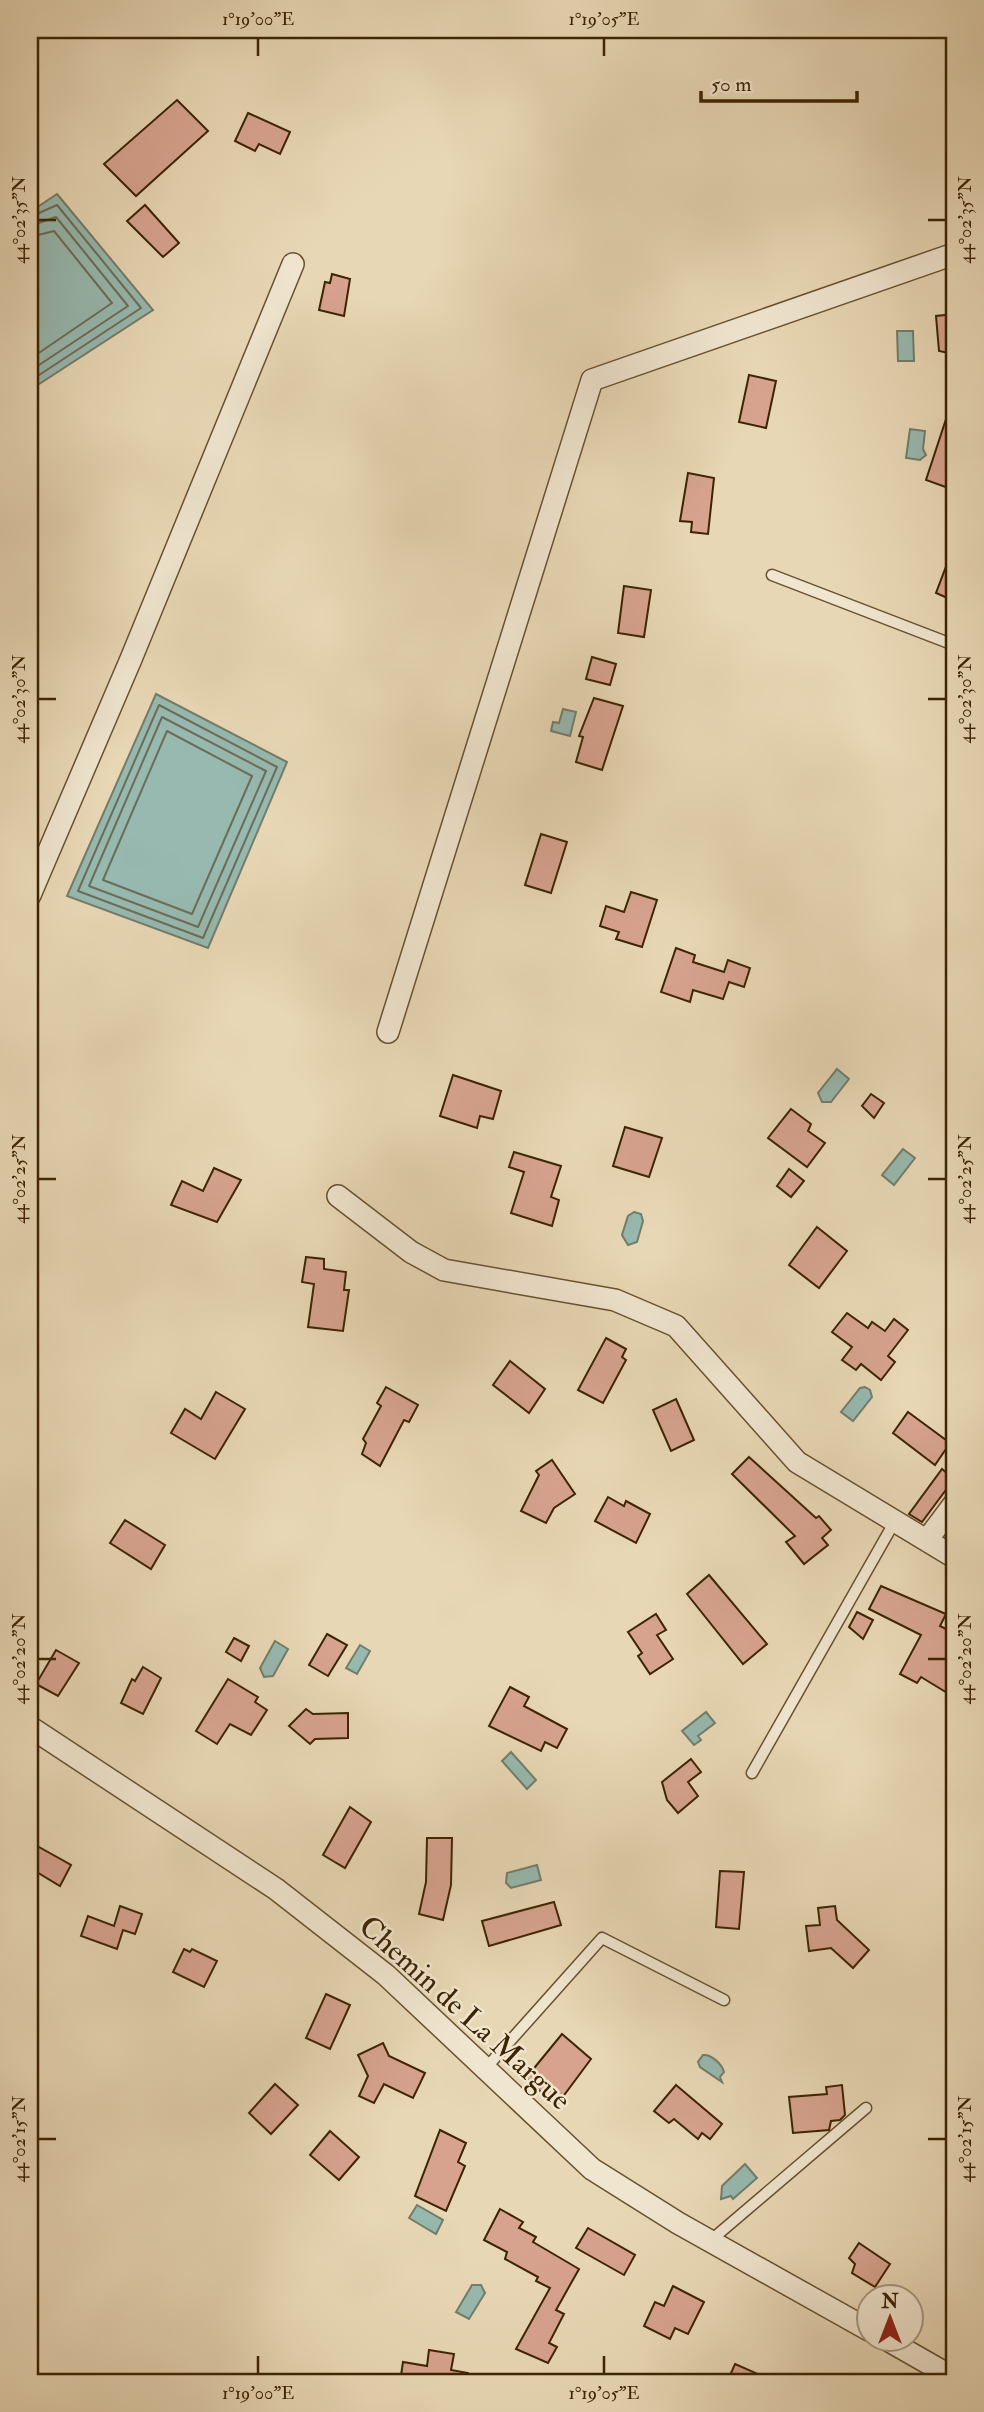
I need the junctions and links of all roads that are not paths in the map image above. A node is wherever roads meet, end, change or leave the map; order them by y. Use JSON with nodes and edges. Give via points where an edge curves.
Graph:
{"nodes":[{"id":1,"x":954,"y":254,"type":"edge"},
{"id":2,"x":293,"y":264,"type":"dead end"},
{"id":3,"x":772,"y":575,"type":"dead end"},
{"id":4,"x":954,"y":645,"type":"edge"},
{"id":5,"x":30,"y":895,"type":"edge"},
{"id":6,"x":388,"y":1031,"type":"dead end"},
{"id":7,"x":338,"y":1196,"type":"dead end"},
{"id":8,"x":954,"y":1504,"type":"edge"},
{"id":9,"x":895,"y":1521,"type":"junction"},
{"id":10,"x":927,"y":1540,"type":"junction"},
{"id":11,"x":954,"y":1557,"type":"edge"},
{"id":12,"x":30,"y":1727,"type":"edge"},
{"id":13,"x":752,"y":1773,"type":"dead end"},
{"id":14,"x":724,"y":2000,"type":"dead end"},
{"id":15,"x":486,"y":2068,"type":"junction"},
{"id":16,"x":866,"y":2108,"type":"dead end"},
{"id":17,"x":710,"y":2241,"type":"junction"},
{"id":18,"x":855,"y":2322,"type":"edge"},
{"id":19,"x":907,"y":2352,"type":"edge"},
{"id":20,"x":954,"y":2378,"type":"edge"}],
"edges":[{"from":1,"to":6,"type":"street","via":[[592,380]]},
{"from":2,"to":5,"type":"street"},
{"from":3,"to":4,"type":"lane"},
{"from":7,"to":9,"type":"street","via":[[411,1252],[444,1269],[615,1300],[676,1326],[797,1462]]},
{"from":8,"to":10,"type":"street"},
{"from":9,"to":10,"type":"street"},
{"from":9,"to":13,"type":"lane"},
{"from":10,"to":11,"type":"street"},
{"from":12,"to":15,"type":"street","name":"Chemin de La Margue","via":[[276,1889],[386,1975]]},
{"from":14,"to":15,"type":"lane","via":[[602,1938]]},
{"from":15,"to":17,"type":"street","name":"Chemin de La Margue","via":[[592,2169]]},
{"from":16,"to":17,"type":"lane"},
{"from":17,"to":18,"type":"street","name":"Chemin de La Margue"},
{"from":19,"to":20,"type":"street"}]}
